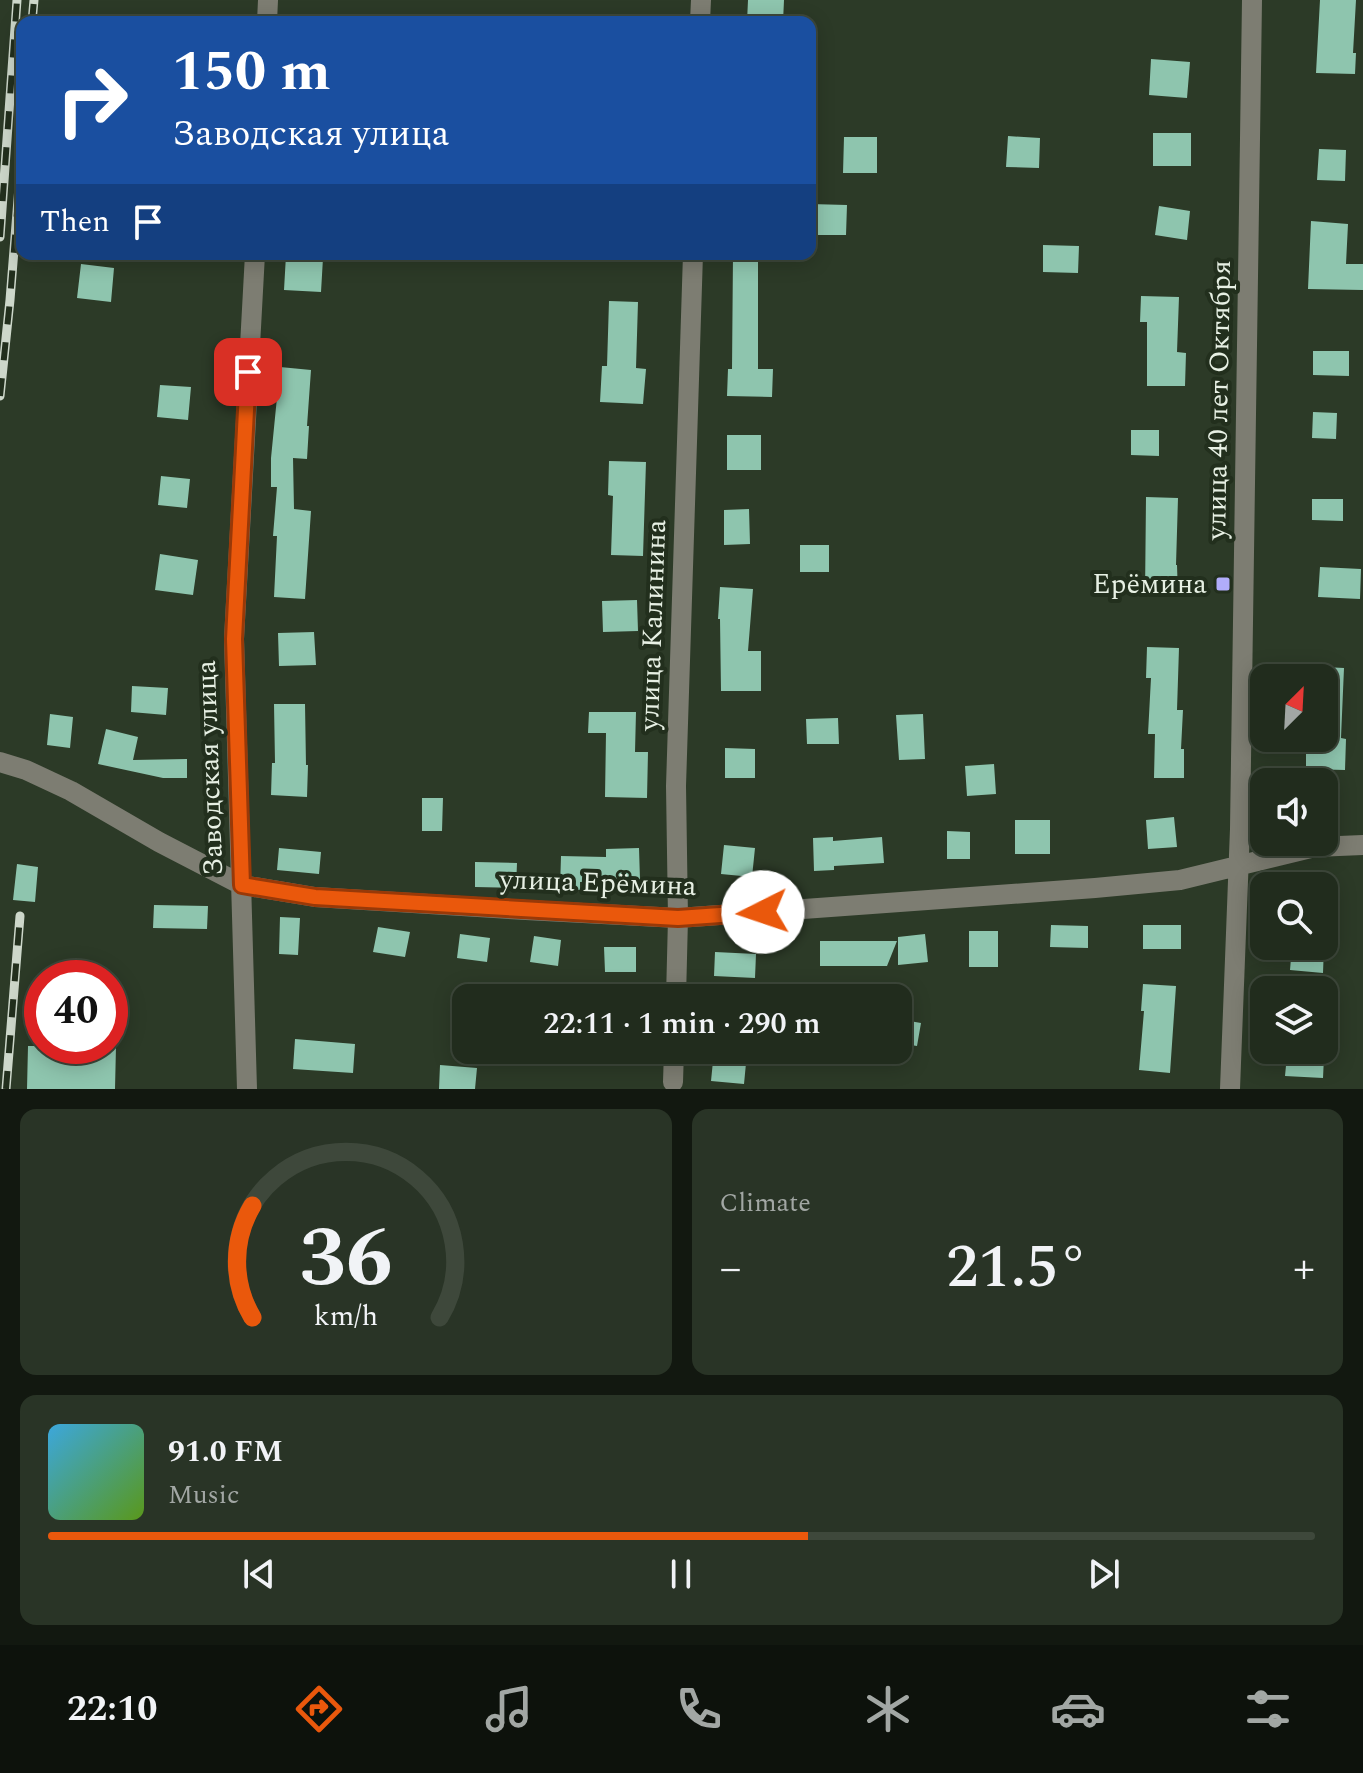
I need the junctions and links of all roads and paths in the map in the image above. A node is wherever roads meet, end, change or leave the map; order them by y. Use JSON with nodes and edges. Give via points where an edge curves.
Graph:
{"nodes":[{"id":1,"x":1252,"y":0,"type":"edge"},
{"id":2,"x":255,"y":260,"type":"edge"},
{"id":3,"x":693,"y":260,"type":"edge"},
{"id":4,"x":0,"y":762,"type":"edge"},
{"id":5,"x":1363,"y":845,"type":"edge"},
{"id":6,"x":1239,"y":866,"type":"junction"},
{"id":7,"x":242,"y":885,"type":"junction"},
{"id":8,"x":678,"y":918,"type":"junction"},
{"id":9,"x":676,"y":984,"type":"edge"},
{"id":10,"x":674,"y":1064,"type":"edge"},
{"id":11,"x":673,"y":1082,"type":"dead end"},
{"id":12,"x":247,"y":1089,"type":"edge"},
{"id":13,"x":1230,"y":1089,"type":"edge"}],
"edges":[{"from":1,"to":6,"type":"street","name":"улица 40 лет Октября"},
{"from":2,"to":7,"type":"street","name":"Заводская улица","via":[[234,639]]},
{"from":3,"to":8,"type":"street","name":"улица Калинина","via":[[676,786]]},
{"from":4,"to":7,"type":"street","name":"улица Ерёмина","via":[[71,791]]},
{"from":5,"to":6,"type":"street","name":"улица Ерёмина","via":[[1315,847]]},
{"from":6,"to":8,"type":"street","name":"улица Ерёмина","via":[[1180,880]]},
{"from":6,"to":13,"type":"street","name":"улица 40 лет Октября"},
{"from":7,"to":8,"type":"street","name":"улица Ерёмина","via":[[315,897]]},
{"from":7,"to":12,"type":"street","name":"Заводская улица"},
{"from":8,"to":9,"type":"street","name":"улица Калинина"},
{"from":10,"to":11,"type":"street"}]}
